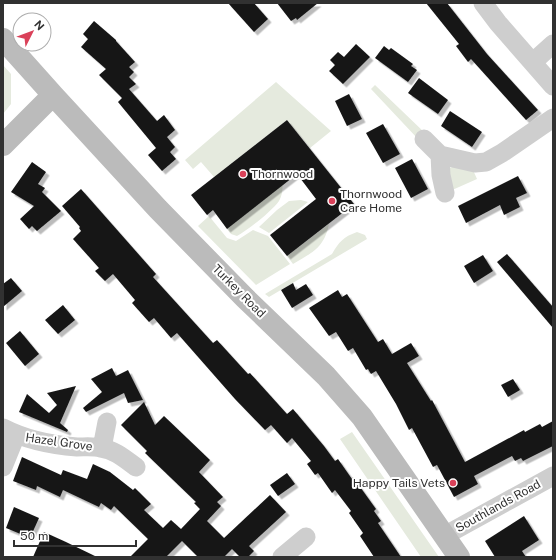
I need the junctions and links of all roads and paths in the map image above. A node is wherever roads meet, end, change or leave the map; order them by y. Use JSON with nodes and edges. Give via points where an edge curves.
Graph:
{"nodes":[{"id":1,"x":483,"y":3,"type":"edge"},
{"id":2,"x":3,"y":39,"type":"edge"},
{"id":3,"x":553,"y":44,"type":"edge"},
{"id":4,"x":533,"y":62,"type":"junction"},
{"id":5,"x":553,"y":86,"type":"edge"},
{"id":6,"x":53,"y":95,"type":"junction"},
{"id":7,"x":553,"y":118,"type":"edge"},
{"id":8,"x":424,"y":139,"type":"dead end"},
{"id":9,"x":3,"y":145,"type":"edge"},
{"id":10,"x":440,"y":156,"type":"junction"},
{"id":11,"x":445,"y":193,"type":"dead end"},
{"id":12,"x":107,"y":422,"type":"dead end"},
{"id":13,"x":9,"y":432,"type":"edge"},
{"id":14,"x":102,"y":448,"type":"junction"},
{"id":15,"x":136,"y":466,"type":"dead end"},
{"id":16,"x":3,"y":467,"type":"edge"},
{"id":17,"x":553,"y":476,"type":"edge"},
{"id":18,"x":444,"y":536,"type":"junction"},
{"id":19,"x":306,"y":537,"type":"dead end"},
{"id":20,"x":282,"y":557,"type":"edge"},
{"id":21,"x":459,"y":557,"type":"edge"}],
"edges":[{"from":1,"to":4,"type":"street"},
{"from":2,"to":6,"type":"street","name":"Turkey Road"},
{"from":3,"to":4,"type":"street"},
{"from":4,"to":5,"type":"street"},
{"from":6,"to":9,"type":"street"},
{"from":6,"to":18,"type":"street","name":"Turkey Road","via":[[182,234],[326,376],[357,411]]},
{"from":7,"to":10,"type":"street","via":[[486,162],[475,163]]},
{"from":8,"to":10,"type":"street"},
{"from":10,"to":11,"type":"street"},
{"from":12,"to":14,"type":"street","name":"Hazel Grove"},
{"from":13,"to":14,"type":"street","name":"Hazel Grove","via":[[30,439]]},
{"from":13,"to":16,"type":"street","name":"Hazel Grove"},
{"from":14,"to":15,"type":"street","name":"Hazel Grove","via":[[116,453]]},
{"from":17,"to":18,"type":"street","name":"Southlands Road"},
{"from":18,"to":21,"type":"street","name":"Turkey Road"},
{"from":19,"to":20,"type":"street"}]}
